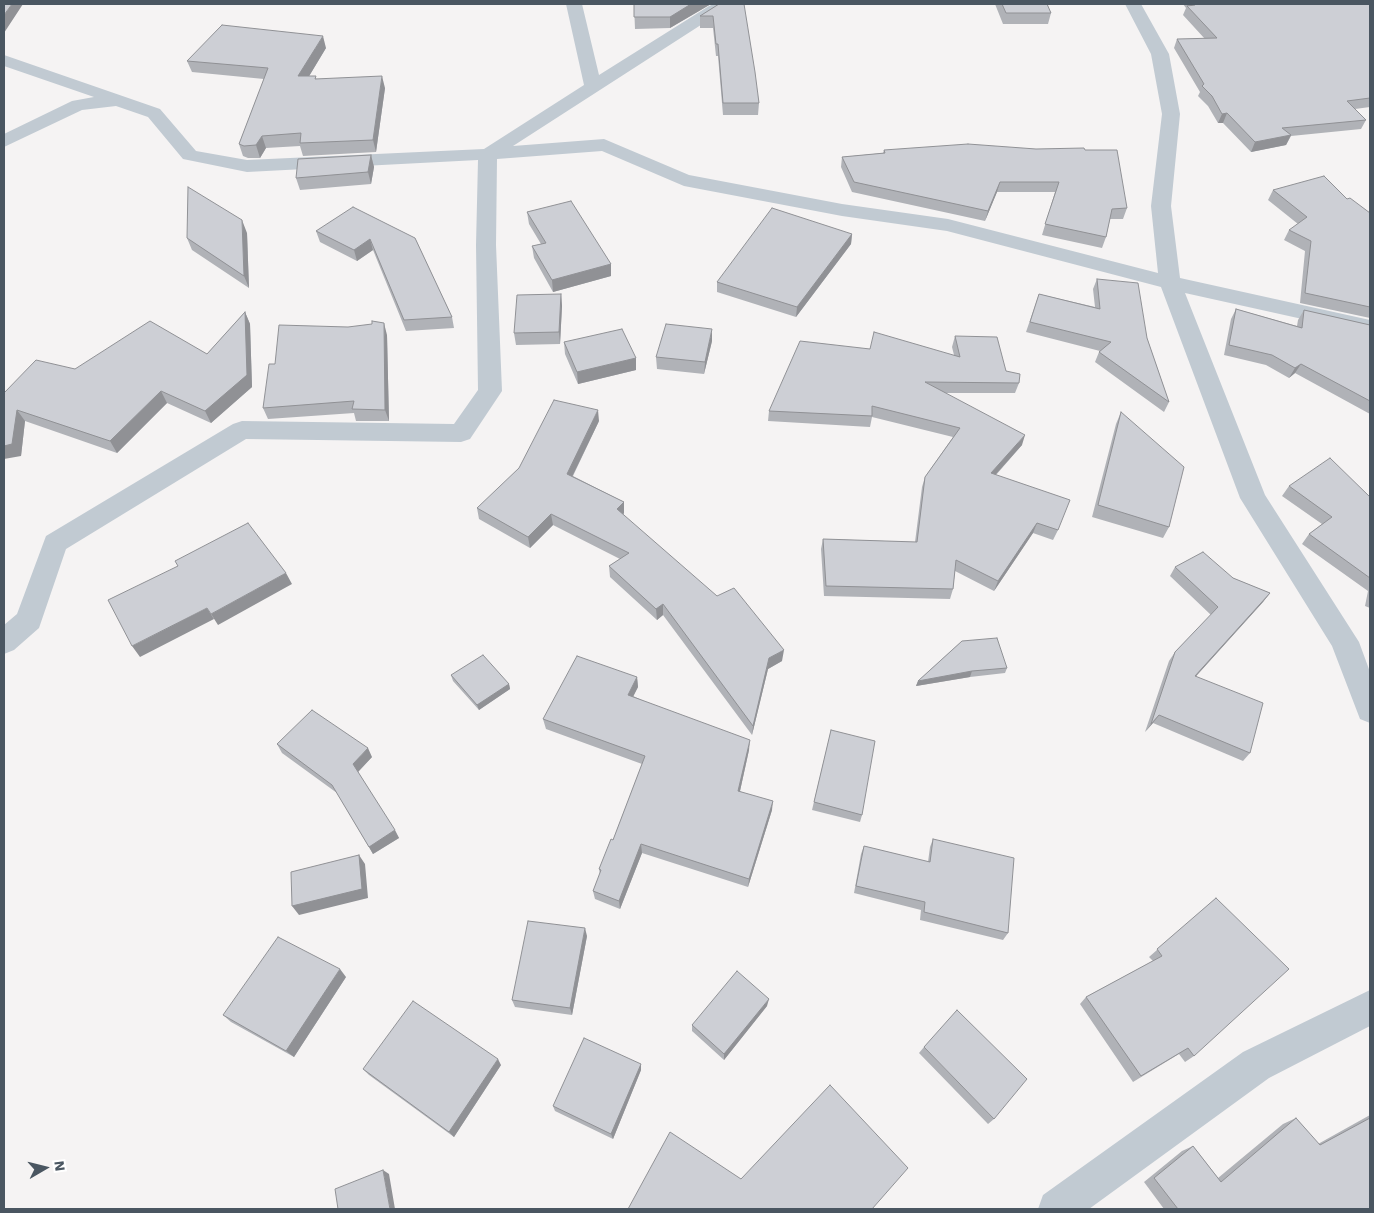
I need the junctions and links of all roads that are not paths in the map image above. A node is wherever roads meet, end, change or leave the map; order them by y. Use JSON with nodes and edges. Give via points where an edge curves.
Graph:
{"nodes":[{"id":1,"x":574,"y":4,"type":"edge"},
{"id":2,"x":727,"y":4,"type":"edge"},
{"id":3,"x":1133,"y":4,"type":"edge"},
{"id":4,"x":4,"y":60,"type":"edge"},
{"id":5,"x":593,"y":87,"type":"junction"},
{"id":6,"x":117,"y":100,"type":"junction"},
{"id":7,"x":4,"y":141,"type":"edge"},
{"id":8,"x":488,"y":154,"type":"junction"},
{"id":9,"x":1170,"y":283,"type":"junction"},
{"id":10,"x":1370,"y":326,"type":"edge"},
{"id":11,"x":4,"y":642,"type":"edge"},
{"id":12,"x":1370,"y":710,"type":"edge"},
{"id":13,"x":1370,"y":1008,"type":"edge"},
{"id":14,"x":1057,"y":1209,"type":"edge"}],
"edges":[{"from":1,"to":5,"type":"street"},
{"from":2,"to":5,"type":"street"},
{"from":3,"to":9,"type":"street","via":[[1160,54],[1171,114],[1161,206]]},
{"from":4,"to":6,"type":"street"},
{"from":5,"to":8,"type":"street"},
{"from":6,"to":7,"type":"street","via":[[78,105]]},
{"from":6,"to":8,"type":"street","via":[[154,113],[190,156],[247,166]]},
{"from":8,"to":9,"type":"street","via":[[604,145],[684,180],[842,210],[948,225]]},
{"from":8,"to":11,"type":"street","via":[[486,245],[490,391],[461,433],[242,430],[55,543],[29,620]]},
{"from":9,"to":10,"type":"street"},
{"from":9,"to":12,"type":"street","via":[[1253,498],[1345,642]]},
{"from":13,"to":14,"type":"street","via":[[1256,1064]]}]}
